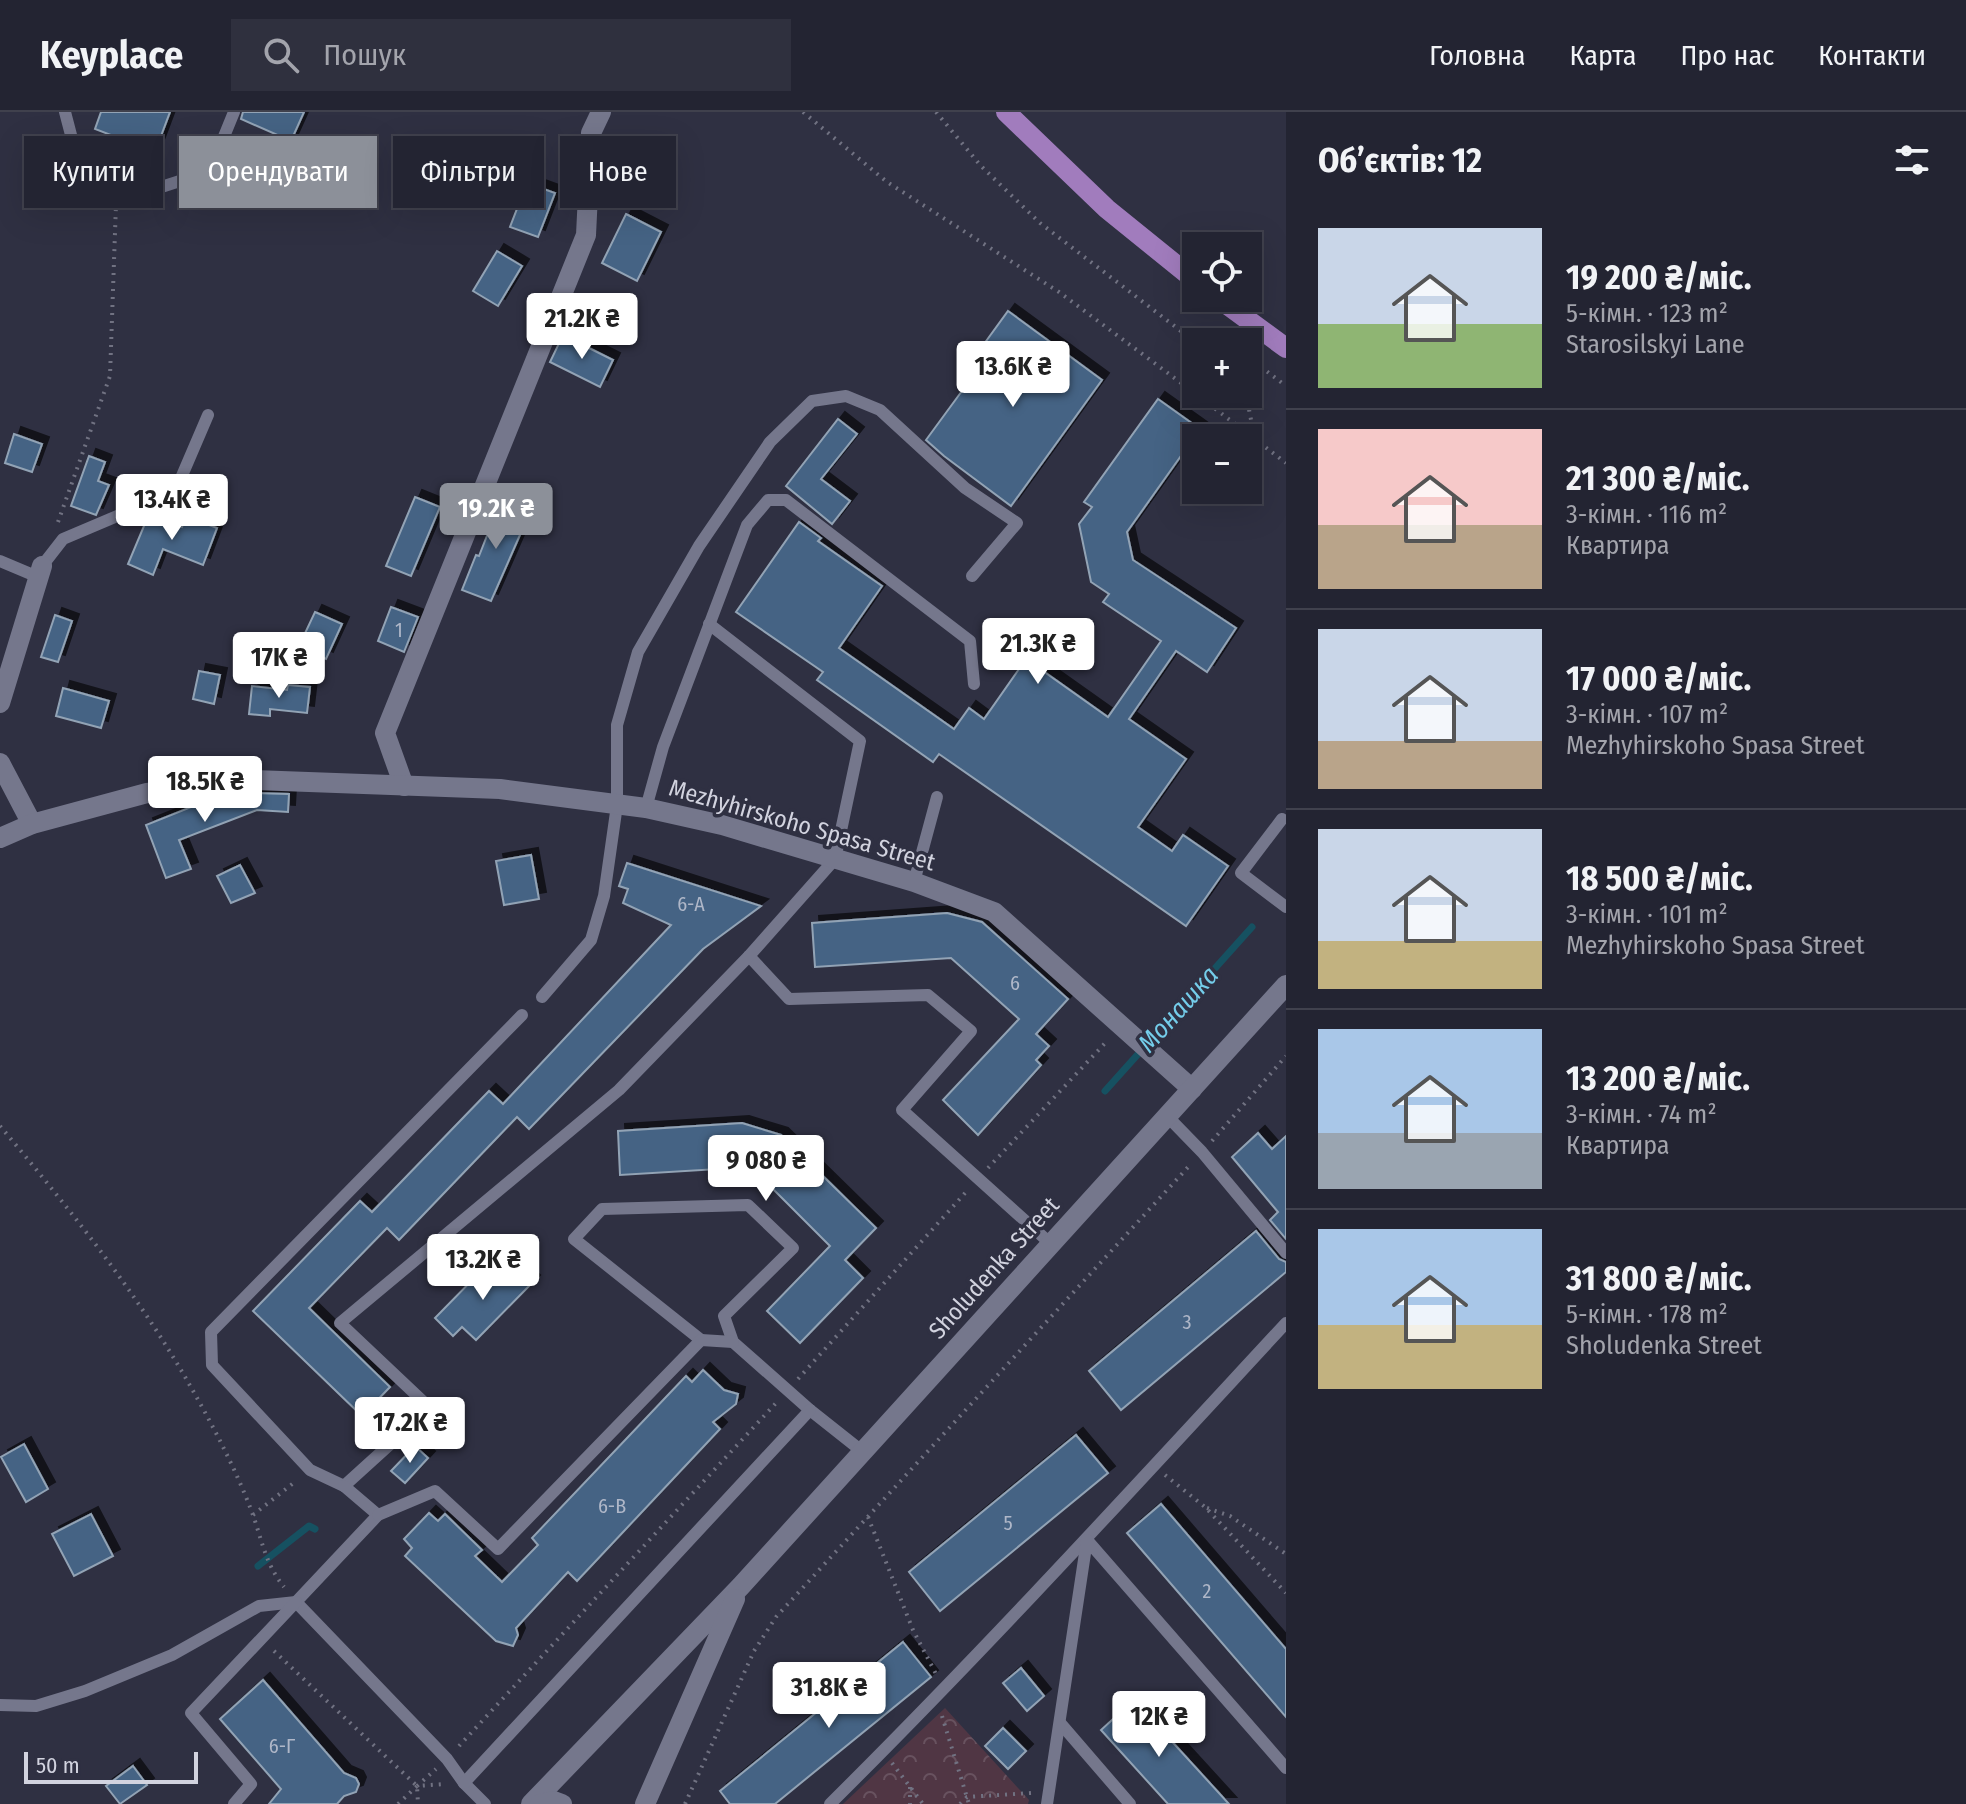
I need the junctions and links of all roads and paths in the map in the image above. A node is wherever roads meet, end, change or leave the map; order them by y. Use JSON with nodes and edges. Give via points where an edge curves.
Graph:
{"nodes":[{"id":1,"x":65,"y":112,"type":"edge"},
{"id":2,"x":226,"y":112,"type":"edge"},
{"id":3,"x":234,"y":112,"type":"edge"},
{"id":4,"x":601,"y":112,"type":"edge"},
{"id":5,"x":803,"y":112,"type":"edge"},
{"id":6,"x":936,"y":112,"type":"edge"},
{"id":7,"x":1006,"y":112,"type":"edge"},
{"id":8,"x":71,"y":136,"type":"edge"},
{"id":9,"x":223,"y":136,"type":"edge"},
{"id":10,"x":224,"y":136,"type":"edge"},
{"id":11,"x":116,"y":208,"type":"edge"},
{"id":12,"x":1182,"y":270,"type":"edge"},
{"id":13,"x":1237,"y":312,"type":"edge"},
{"id":14,"x":1182,"y":332,"type":"edge"},
{"id":15,"x":1286,"y":348,"type":"edge"},
{"id":16,"x":1262,"y":368,"type":"edge"},
{"id":17,"x":1182,"y":384,"type":"edge"},
{"id":18,"x":1286,"y":386,"type":"edge"},
{"id":19,"x":1215,"y":408,"type":"edge"},
{"id":20,"x":208,"y":415,"type":"dead end"},
{"id":21,"x":1237,"y":424,"type":"edge"},
{"id":22,"x":1262,"y":443,"type":"edge"},
{"id":23,"x":1286,"y":463,"type":"edge"},
{"id":24,"x":58,"y":522,"type":"dead end"},
{"id":25,"x":0,"y":561,"type":"edge"},
{"id":26,"x":40,"y":572,"type":"junction"},
{"id":27,"x":972,"y":576,"type":"dead end"},
{"id":28,"x":709,"y":624,"type":"junction"},
{"id":29,"x":974,"y":684,"type":"dead end"},
{"id":30,"x":0,"y":703,"type":"edge"},
{"id":31,"x":0,"y":763,"type":"edge"},
{"id":32,"x":404,"y":786,"type":"junction"},
{"id":33,"x":937,"y":797,"type":"dead end"},
{"id":34,"x":617,"y":805,"type":"junction"},
{"id":35,"x":646,"y":808,"type":"junction"},
{"id":36,"x":1282,"y":819,"type":"dead end"},
{"id":37,"x":32,"y":824,"type":"junction"},
{"id":38,"x":0,"y":838,"type":"edge"},
{"id":39,"x":835,"y":859,"type":"junction"},
{"id":40,"x":914,"y":882,"type":"junction"},
{"id":41,"x":1286,"y":907,"type":"edge"},
{"id":42,"x":749,"y":956,"type":"junction"},
{"id":43,"x":1286,"y":985,"type":"edge"},
{"id":44,"x":542,"y":997,"type":"dead end"},
{"id":45,"x":522,"y":1015,"type":"dead end"},
{"id":46,"x":1121,"y":1026,"type":"junction"},
{"id":47,"x":1286,"y":1056,"type":"edge"},
{"id":48,"x":1192,"y":1089,"type":"junction"},
{"id":49,"x":1167,"y":1116,"type":"junction"},
{"id":50,"x":0,"y":1126,"type":"edge"},
{"id":51,"x":1202,"y":1152,"type":"junction"},
{"id":52,"x":978,"y":1179,"type":"junction"},
{"id":53,"x":1051,"y":1244,"type":"junction"},
{"id":54,"x":1286,"y":1253,"type":"edge"},
{"id":55,"x":1286,"y":1323,"type":"edge"},
{"id":56,"x":701,"y":1340,"type":"junction"},
{"id":57,"x":733,"y":1342,"type":"junction"},
{"id":58,"x":787,"y":1390,"type":"junction"},
{"id":59,"x":810,"y":1410,"type":"junction"},
{"id":60,"x":863,"y":1452,"type":"junction"},
{"id":61,"x":1155,"y":1466,"type":"junction"},
{"id":62,"x":310,"y":1470,"type":"junction"},
{"id":63,"x":344,"y":1486,"type":"junction"},
{"id":64,"x":1205,"y":1507,"type":"junction"},
{"id":65,"x":253,"y":1515,"type":"junction"},
{"id":66,"x":378,"y":1515,"type":"junction"},
{"id":67,"x":868,"y":1516,"type":"junction"},
{"id":68,"x":1087,"y":1540,"type":"junction"},
{"id":69,"x":1286,"y":1554,"type":"edge"},
{"id":70,"x":272,"y":1571,"type":"dead end"},
{"id":71,"x":741,"y":1586,"type":"junction"},
{"id":72,"x":1286,"y":1593,"type":"edge"},
{"id":73,"x":296,"y":1602,"type":"junction"},
{"id":74,"x":261,"y":1639,"type":"junction"},
{"id":75,"x":940,"y":1694,"type":"junction"},
{"id":76,"x":0,"y":1705,"type":"edge"},
{"id":77,"x":1061,"y":1724,"type":"junction"},
{"id":78,"x":883,"y":1751,"type":"junction"},
{"id":79,"x":447,"y":1759,"type":"junction"},
{"id":80,"x":1286,"y":1768,"type":"edge"},
{"id":81,"x":464,"y":1783,"type":"junction"},
{"id":82,"x":417,"y":1786,"type":"junction"},
{"id":83,"x":910,"y":1787,"type":"junction"},
{"id":84,"x":967,"y":1797,"type":"junction"},
{"id":85,"x":1048,"y":1798,"type":"edge"},
{"id":86,"x":234,"y":1804,"type":"edge"},
{"id":87,"x":398,"y":1804,"type":"edge"},
{"id":88,"x":418,"y":1804,"type":"edge"},
{"id":89,"x":485,"y":1804,"type":"edge"},
{"id":90,"x":531,"y":1804,"type":"edge"},
{"id":91,"x":540,"y":1804,"type":"edge"},
{"id":92,"x":562,"y":1804,"type":"edge"},
{"id":93,"x":645,"y":1804,"type":"edge"},
{"id":94,"x":685,"y":1804,"type":"edge"},
{"id":95,"x":830,"y":1804,"type":"edge"},
{"id":96,"x":910,"y":1804,"type":"edge"},
{"id":97,"x":923,"y":1804,"type":"edge"},
{"id":98,"x":960,"y":1804,"type":"edge"},
{"id":99,"x":969,"y":1804,"type":"edge"},
{"id":100,"x":1130,"y":1804,"type":"edge"}],
"edges":[{"from":1,"to":8,"type":"lane"},
{"from":2,"to":9,"type":"lane"},
{"from":3,"to":10,"type":"lane"},
{"from":4,"to":32,"type":"street","via":[[591,133],[586,235],[385,733]]},
{"from":5,"to":17,"type":"path","via":[[887,182],[1059,292]]},
{"from":6,"to":14,"type":"path","via":[[981,166],[1040,223]]},
{"from":7,"to":12,"type":"main road","via":[[1107,209]]},
{"from":11,"to":24,"type":"path","via":[[110,376]]},
{"from":13,"to":15,"type":"main road"},
{"from":16,"to":18,"type":"path"},
{"from":19,"to":21,"type":"path"},
{"from":20,"to":26,"type":"lane","via":[[181,478],[155,500],[63,539]]},
{"from":22,"to":23,"type":"path"},
{"from":25,"to":26,"type":"lane"},
{"from":26,"to":30,"type":"street"},
{"from":27,"to":34,"type":"lane","via":[[1017,523],[965,488],[880,410],[846,396],[812,401],[770,442],[699,546],[638,652],[617,725]]},
{"from":28,"to":29,"type":"lane","via":[[747,525],[768,500],[786,500],[970,641]]},
{"from":28,"to":35,"type":"lane"},
{"from":28,"to":39,"type":"lane","via":[[860,741]]},
{"from":31,"to":37,"type":"street"},
{"from":32,"to":34,"type":"street","name":"Mezhyhirskoho Spasa Street","via":[[500,789]]},
{"from":32,"to":37,"type":"street","name":"Mezhyhirskoho Spasa Street","via":[[252,780],[147,793]]},
{"from":33,"to":40,"type":"lane"},
{"from":34,"to":35,"type":"street","name":"Mezhyhirskoho Spasa Street"},
{"from":34,"to":44,"type":"lane","via":[[604,896],[591,940]]},
{"from":35,"to":39,"type":"street","name":"Mezhyhirskoho Spasa Street"},
{"from":36,"to":41,"type":"lane","via":[[1241,873]]},
{"from":37,"to":38,"type":"street","name":"Mezhyhirskoho Spasa Street"},
{"from":39,"to":40,"type":"street","name":"Mezhyhirskoho Spasa Street"},
{"from":39,"to":42,"type":"lane"},
{"from":40,"to":46,"type":"street","name":"Mezhyhirskoho Spasa Street","via":[[994,912]]},
{"from":42,"to":52,"type":"lane","via":[[789,999],[928,995],[971,1031],[902,1110]]},
{"from":42,"to":63,"type":"lane","via":[[619,1090],[340,1323],[430,1408]]},
{"from":43,"to":48,"type":"street","name":"Sholudenka Street"},
{"from":45,"to":62,"type":"lane","via":[[211,1332],[212,1365]]},
{"from":46,"to":48,"type":"street","name":"Mezhyhirskoho Spasa Street"},
{"from":46,"to":52,"type":"path"},
{"from":47,"to":51,"type":"path"},
{"from":48,"to":49,"type":"street","name":"Sholudenka Street"},
{"from":49,"to":51,"type":"lane"},
{"from":49,"to":53,"type":"street","name":"Sholudenka Street"},
{"from":50,"to":65,"type":"path","via":[[120,1277],[189,1383]]},
{"from":51,"to":54,"type":"lane"},
{"from":51,"to":67,"type":"path"},
{"from":52,"to":53,"type":"lane"},
{"from":52,"to":58,"type":"path"},
{"from":53,"to":60,"type":"street","name":"Sholudenka Street"},
{"from":55,"to":61,"type":"lane"},
{"from":56,"to":57,"type":"lane"},
{"from":56,"to":57,"type":"lane","via":[[574,1239],[602,1209],[748,1205],[793,1248],[724,1316]]},
{"from":56,"to":66,"type":"lane","via":[[498,1549],[435,1491]]},
{"from":57,"to":58,"type":"lane"},
{"from":58,"to":59,"type":"lane"},
{"from":58,"to":79,"type":"path"},
{"from":59,"to":60,"type":"lane"},
{"from":59,"to":81,"type":"lane"},
{"from":60,"to":71,"type":"street","name":"Sholudenka Street"},
{"from":61,"to":64,"type":"path"},
{"from":61,"to":68,"type":"lane"},
{"from":62,"to":63,"type":"lane"},
{"from":62,"to":65,"type":"path"},
{"from":63,"to":66,"type":"lane"},
{"from":64,"to":69,"type":"path","via":[[1230,1516]]},
{"from":64,"to":72,"type":"path"},
{"from":65,"to":70,"type":"path"},
{"from":66,"to":73,"type":"lane"},
{"from":67,"to":75,"type":"path"},
{"from":67,"to":94,"type":"path","via":[[776,1617],[754,1651]]},
{"from":68,"to":75,"type":"lane"},
{"from":68,"to":77,"type":"lane"},
{"from":68,"to":80,"type":"lane"},
{"from":71,"to":90,"type":"street","name":"Sholudenka Street"},
{"from":71,"to":93,"type":"street","name":"Sholudenka Street"},
{"from":73,"to":74,"type":"lane"},
{"from":73,"to":76,"type":"lane","via":[[259,1606],[172,1655],[85,1691],[36,1706]]},
{"from":73,"to":79,"type":"lane"},
{"from":74,"to":82,"type":"path"},
{"from":74,"to":86,"type":"lane","via":[[191,1713],[251,1784]]},
{"from":75,"to":78,"type":"lane"},
{"from":75,"to":84,"type":"path"},
{"from":77,"to":85,"type":"lane"},
{"from":77,"to":100,"type":"lane"},
{"from":78,"to":83,"type":"path"},
{"from":78,"to":95,"type":"lane"},
{"from":79,"to":81,"type":"lane"},
{"from":79,"to":82,"type":"path"},
{"from":81,"to":82,"type":"path"},
{"from":81,"to":89,"type":"lane"},
{"from":82,"to":87,"type":"path"},
{"from":82,"to":88,"type":"path"},
{"from":83,"to":96,"type":"path"},
{"from":83,"to":97,"type":"path"},
{"from":84,"to":85,"type":"path"},
{"from":84,"to":98,"type":"path"},
{"from":84,"to":99,"type":"path"},
{"from":91,"to":92,"type":"street"}]}
